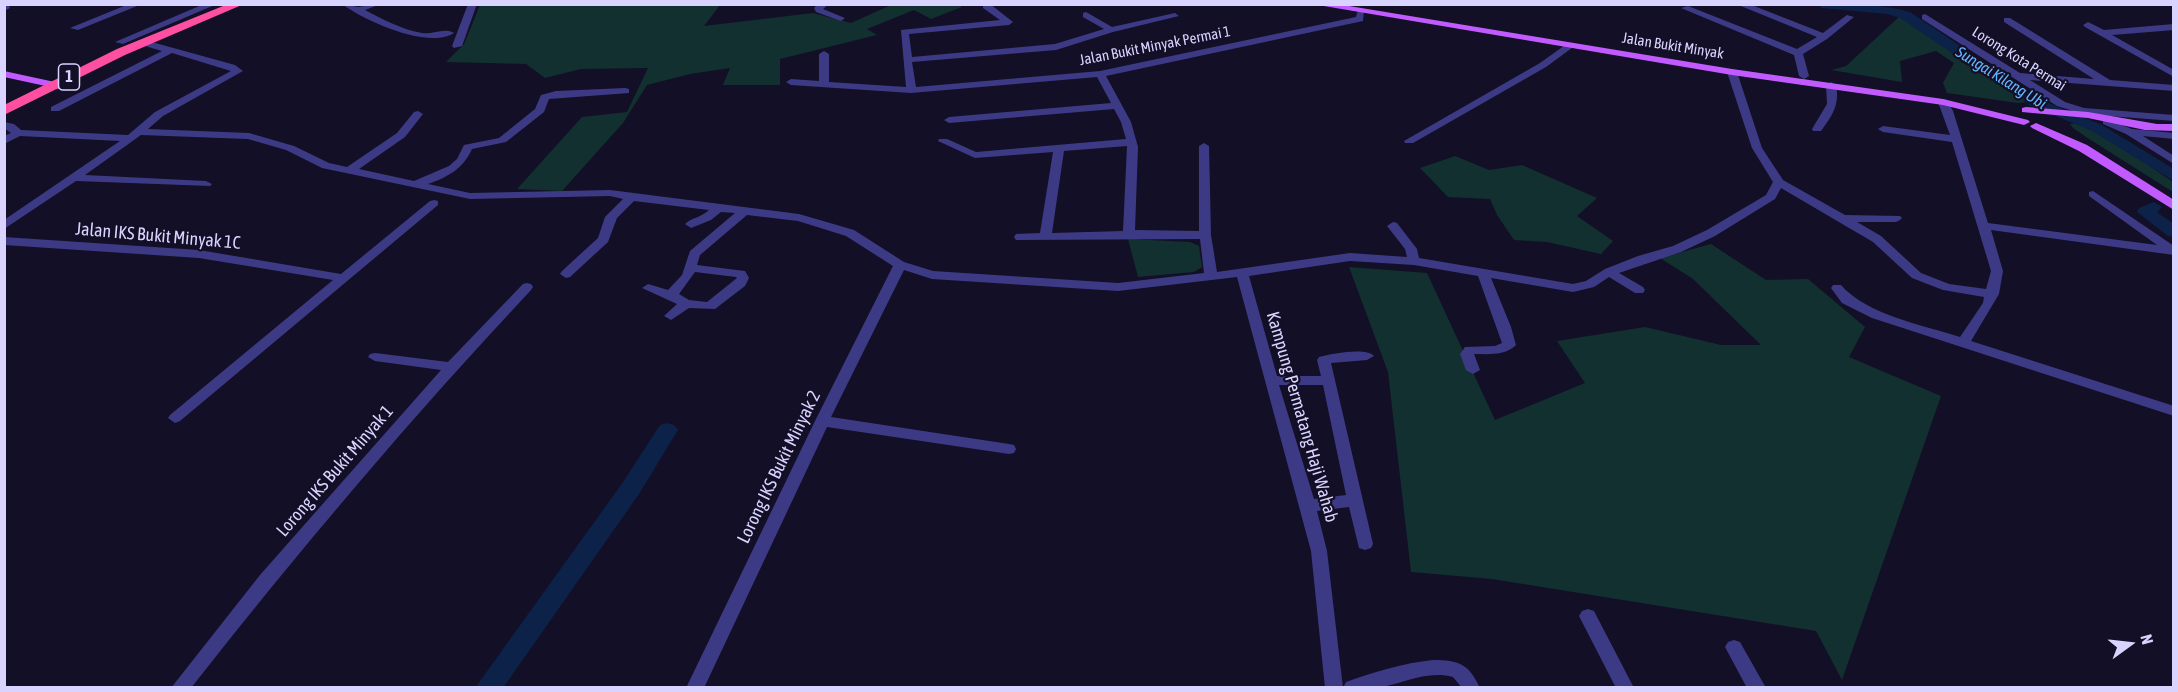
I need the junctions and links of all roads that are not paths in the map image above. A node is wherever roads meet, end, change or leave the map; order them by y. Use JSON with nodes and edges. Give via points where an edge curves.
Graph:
{"nodes":[{"id":1,"x":138,"y":4,"type":"edge"},
{"id":2,"x":213,"y":4,"type":"edge"},
{"id":3,"x":239,"y":4,"type":"edge"},
{"id":4,"x":377,"y":4,"type":"edge"},
{"id":5,"x":473,"y":4,"type":"edge"},
{"id":6,"x":825,"y":4,"type":"edge"},
{"id":7,"x":1316,"y":4,"type":"edge"},
{"id":8,"x":1740,"y":4,"type":"edge"},
{"id":9,"x":986,"y":6,"type":"dead end"},
{"id":10,"x":350,"y":7,"type":"edge"},
{"id":11,"x":1359,"y":8,"type":"edge"},
{"id":12,"x":1684,"y":8,"type":"dead end"},
{"id":13,"x":1086,"y":15,"type":"dead end"},
{"id":14,"x":1175,"y":16,"type":"dead end"},
{"id":15,"x":1850,"y":17,"type":"dead end"},
{"id":16,"x":841,"y":18,"type":"dead end"},
{"id":17,"x":1925,"y":18,"type":"dead end"},
{"id":18,"x":2007,"y":20,"type":"dead end"},
{"id":19,"x":2088,"y":25,"type":"dead end"},
{"id":20,"x":2174,"y":27,"type":"edge"},
{"id":21,"x":75,"y":28,"type":"dead end"},
{"id":22,"x":2161,"y":28,"type":"junction"},
{"id":23,"x":1111,"y":30,"type":"junction"},
{"id":24,"x":449,"y":33,"type":"dead end"},
{"id":25,"x":2103,"y":33,"type":"junction"},
{"id":26,"x":2174,"y":34,"type":"edge"},
{"id":27,"x":1824,"y":37,"type":"junction"},
{"id":28,"x":154,"y":40,"type":"junction"},
{"id":29,"x":120,"y":42,"type":"dead end"},
{"id":30,"x":1570,"y":45,"type":"junction"},
{"id":31,"x":457,"y":46,"type":"dead end"},
{"id":32,"x":169,"y":51,"type":"junction"},
{"id":33,"x":1798,"y":53,"type":"junction"},
{"id":34,"x":824,"y":54,"type":"dead end"},
{"id":35,"x":907,"y":60,"type":"junction"},
{"id":36,"x":85,"y":69,"type":"junction"},
{"id":37,"x":1732,"y":72,"type":"junction"},
{"id":38,"x":1100,"y":74,"type":"junction"},
{"id":39,"x":2174,"y":74,"type":"edge"},
{"id":40,"x":8,"y":75,"type":"edge"},
{"id":41,"x":1804,"y":76,"type":"junction"},
{"id":42,"x":2014,"y":76,"type":"junction"},
{"id":43,"x":28,"y":82,"type":"junction"},
{"id":44,"x":791,"y":82,"type":"dead end"},
{"id":45,"x":2108,"y":83,"type":"junction"},
{"id":46,"x":824,"y":84,"type":"junction"},
{"id":47,"x":1831,"y":85,"type":"junction"},
{"id":48,"x":54,"y":88,"type":"junction"},
{"id":49,"x":2174,"y":88,"type":"edge"},
{"id":50,"x":911,"y":90,"type":"junction"},
{"id":51,"x":626,"y":91,"type":"dead end"},
{"id":52,"x":1943,"y":102,"type":"junction"},
{"id":53,"x":1117,"y":106,"type":"junction"},
{"id":54,"x":8,"y":109,"type":"edge"},
{"id":55,"x":55,"y":109,"type":"dead end"},
{"id":56,"x":418,"y":114,"type":"dead end"},
{"id":57,"x":2027,"y":117,"type":"junction"},
{"id":58,"x":2174,"y":118,"type":"edge"},
{"id":59,"x":4,"y":119,"type":"edge"},
{"id":60,"x":2058,"y":119,"type":"junction"},
{"id":61,"x":2097,"y":119,"type":"junction"},
{"id":62,"x":949,"y":120,"type":"dead end"},
{"id":63,"x":4,"y":125,"type":"edge"},
{"id":64,"x":2155,"y":127,"type":"junction"},
{"id":65,"x":2174,"y":128,"type":"edge"},
{"id":66,"x":1817,"y":129,"type":"dead end"},
{"id":67,"x":1883,"y":129,"type":"dead end"},
{"id":68,"x":2130,"y":132,"type":"junction"},
{"id":69,"x":18,"y":133,"type":"junction"},
{"id":70,"x":135,"y":135,"type":"junction"},
{"id":71,"x":2174,"y":136,"type":"edge"},
{"id":72,"x":1955,"y":139,"type":"junction"},
{"id":73,"x":4,"y":141,"type":"edge"},
{"id":74,"x":943,"y":141,"type":"dead end"},
{"id":75,"x":1409,"y":141,"type":"dead end"},
{"id":76,"x":1131,"y":142,"type":"junction"},
{"id":77,"x":1204,"y":146,"type":"dead end"},
{"id":78,"x":1059,"y":148,"type":"junction"},
{"id":79,"x":2174,"y":161,"type":"edge"},
{"id":80,"x":349,"y":171,"type":"junction"},
{"id":81,"x":76,"y":178,"type":"junction"},
{"id":82,"x":1779,"y":182,"type":"junction"},
{"id":83,"x":206,"y":184,"type":"dead end"},
{"id":84,"x":410,"y":185,"type":"junction"},
{"id":85,"x":2093,"y":194,"type":"dead end"},
{"id":86,"x":631,"y":197,"type":"junction"},
{"id":87,"x":2174,"y":198,"type":"edge"},
{"id":88,"x":434,"y":203,"type":"dead end"},
{"id":89,"x":2174,"y":206,"type":"edge"},
{"id":90,"x":718,"y":208,"type":"junction"},
{"id":91,"x":745,"y":211,"type":"junction"},
{"id":92,"x":1896,"y":218,"type":"dead end"},
{"id":93,"x":1842,"y":220,"type":"junction"},
{"id":94,"x":691,"y":224,"type":"dead end"},
{"id":95,"x":4,"y":226,"type":"edge"},
{"id":96,"x":1393,"y":226,"type":"dead end"},
{"id":97,"x":1984,"y":226,"type":"junction"},
{"id":98,"x":1129,"y":234,"type":"junction"},
{"id":99,"x":1205,"y":235,"type":"junction"},
{"id":100,"x":1045,"y":236,"type":"junction"},
{"id":101,"x":1020,"y":237,"type":"dead end"},
{"id":102,"x":4,"y":241,"type":"edge"},
{"id":103,"x":2173,"y":251,"type":"edge"},
{"id":104,"x":1414,"y":261,"type":"junction"},
{"id":105,"x":900,"y":265,"type":"junction"},
{"id":106,"x":691,"y":268,"type":"junction"},
{"id":107,"x":1609,"y":272,"type":"junction"},
{"id":108,"x":1242,"y":273,"type":"junction"},
{"id":109,"x":566,"y":274,"type":"dead end"},
{"id":110,"x":1484,"y":274,"type":"junction"},
{"id":111,"x":1211,"y":277,"type":"junction"},
{"id":112,"x":343,"y":278,"type":"junction"},
{"id":113,"x":527,"y":287,"type":"dead end"},
{"id":114,"x":648,"y":288,"type":"dead end"},
{"id":115,"x":1837,"y":288,"type":"dead end"},
{"id":116,"x":1639,"y":290,"type":"dead end"},
{"id":117,"x":1993,"y":294,"type":"junction"},
{"id":118,"x":671,"y":295,"type":"junction"},
{"id":119,"x":686,"y":304,"type":"junction"},
{"id":120,"x":671,"y":316,"type":"dead end"},
{"id":121,"x":1963,"y":342,"type":"junction"},
{"id":122,"x":1367,"y":356,"type":"dead end"},
{"id":123,"x":375,"y":357,"type":"dead end"},
{"id":124,"x":451,"y":367,"type":"junction"},
{"id":125,"x":1473,"y":370,"type":"dead end"},
{"id":126,"x":1270,"y":380,"type":"junction"},
{"id":127,"x":1329,"y":380,"type":"junction"},
{"id":128,"x":2174,"y":411,"type":"edge"},
{"id":129,"x":175,"y":418,"type":"dead end"},
{"id":130,"x":822,"y":421,"type":"junction"},
{"id":131,"x":1009,"y":449,"type":"dead end"},
{"id":132,"x":1356,"y":500,"type":"junction"},
{"id":133,"x":1308,"y":506,"type":"junction"},
{"id":134,"x":1365,"y":544,"type":"dead end"},
{"id":135,"x":1588,"y":616,"type":"dead end"},
{"id":136,"x":1734,"y":647,"type":"dead end"},
{"id":137,"x":180,"y":687,"type":"edge"},
{"id":138,"x":695,"y":687,"type":"edge"},
{"id":139,"x":1334,"y":687,"type":"edge"},
{"id":140,"x":1352,"y":687,"type":"edge"},
{"id":141,"x":1471,"y":687,"type":"edge"},
{"id":142,"x":1625,"y":687,"type":"edge"},
{"id":143,"x":1757,"y":687,"type":"edge"}],
"edges":[{"from":1,"to":21,"type":"street"},
{"from":2,"to":29,"type":"street"},
{"from":3,"to":28,"type":"highway","number":"1"},
{"from":4,"to":10,"type":"street"},
{"from":5,"to":31,"type":"street"},
{"from":6,"to":16,"type":"street","via":[[819,10]]},
{"from":7,"to":11,"type":"main road","name":"Jalan Bukit Minyak"},
{"from":8,"to":27,"type":"street"},
{"from":9,"to":35,"type":"street","via":[[1009,22],[904,32]]},
{"from":10,"to":24,"type":"street","via":[[422,36]]},
{"from":11,"to":30,"type":"main road","name":"Jalan Bukit Minyak"},
{"from":11,"to":38,"type":"street","name":"Jalan Bukit Minyak Permai 1","via":[[1360,19]]},
{"from":11,"to":41,"type":"main road","name":"Jalan Bukit Minyak"},
{"from":12,"to":33,"type":"street"},
{"from":13,"to":23,"type":"street"},
{"from":14,"to":23,"type":"street"},
{"from":15,"to":27,"type":"street"},
{"from":17,"to":42,"type":"street","name":"Lorong Kota Permai"},
{"from":18,"to":45,"type":"street"},
{"from":19,"to":25,"type":"street"},
{"from":20,"to":22,"type":"street"},
{"from":22,"to":25,"type":"street"},
{"from":22,"to":26,"type":"street"},
{"from":23,"to":35,"type":"street","via":[[1056,47]]},
{"from":25,"to":39,"type":"street"},
{"from":27,"to":33,"type":"street"},
{"from":28,"to":32,"type":"street"},
{"from":28,"to":36,"type":"highway","number":"1"},
{"from":28,"to":48,"type":"highway","number":"1"},
{"from":30,"to":37,"type":"main road","name":"Jalan Bukit Minyak"},
{"from":30,"to":75,"type":"street","via":[[1543,65]]},
{"from":32,"to":55,"type":"street"},
{"from":32,"to":70,"type":"street","via":[[238,71],[159,114]]},
{"from":33,"to":41,"type":"street"},
{"from":34,"to":46,"type":"street"},
{"from":35,"to":50,"type":"street"},
{"from":36,"to":43,"type":"highway"},
{"from":36,"to":48,"type":"highway","number":"1"},
{"from":37,"to":47,"type":"main road","name":"Jalan Bukit Minyak"},
{"from":37,"to":82,"type":"street","via":[[1757,148]]},
{"from":38,"to":50,"type":"street","name":"Jalan Bukit Minyak Permai 1"},
{"from":38,"to":53,"type":"street"},
{"from":40,"to":43,"type":"main road"},
{"from":41,"to":57,"type":"main road","name":"Jalan Bukit Minyak"},
{"from":42,"to":45,"type":"street"},
{"from":42,"to":58,"type":"street","name":"Lorong Kota Permai","via":[[2061,104],[2083,111]]},
{"from":43,"to":48,"type":"main road"},
{"from":43,"to":54,"type":"highway","via":[[24,94]]},
{"from":44,"to":46,"type":"street","name":"Jalan Bukit Minyak Permai 1"},
{"from":45,"to":49,"type":"street"},
{"from":46,"to":50,"type":"street","name":"Jalan Bukit Minyak Permai 1"},
{"from":47,"to":52,"type":"main road","name":"Jalan Bukit Minyak"},
{"from":47,"to":66,"type":"street","via":[[1832,108]]},
{"from":48,"to":54,"type":"highway","number":"1"},
{"from":48,"to":59,"type":"highway","number":"1"},
{"from":51,"to":84,"type":"street","via":[[545,97],[540,110],[499,144],[462,159],[434,178]]},
{"from":52,"to":57,"type":"main road","name":"Jalan Bukit Minyak"},
{"from":52,"to":72,"type":"street"},
{"from":53,"to":62,"type":"street"},
{"from":53,"to":76,"type":"street"},
{"from":56,"to":80,"type":"street","via":[[396,140]]},
{"from":57,"to":60,"type":"main road","via":[[2043,113]]},
{"from":57,"to":60,"type":"main road","via":[[2050,127]]},
{"from":57,"to":89,"type":"main road","name":"Jalan Bukit Minyak"},
{"from":60,"to":61,"type":"main road"},
{"from":60,"to":87,"type":"main road"},
{"from":61,"to":64,"type":"main road"},
{"from":61,"to":64,"type":"main road"},
{"from":61,"to":68,"type":"street"},
{"from":63,"to":69,"type":"street"},
{"from":64,"to":65,"type":"main road"},
{"from":67,"to":72,"type":"street"},
{"from":68,"to":71,"type":"street"},
{"from":68,"to":79,"type":"street"},
{"from":69,"to":70,"type":"street"},
{"from":69,"to":73,"type":"street"},
{"from":70,"to":80,"type":"street","via":[[249,136]]},
{"from":70,"to":81,"type":"street"},
{"from":72,"to":97,"type":"street"},
{"from":74,"to":78,"type":"street","via":[[975,155]]},
{"from":76,"to":78,"type":"street"},
{"from":76,"to":98,"type":"street","via":[[1134,153]]},
{"from":77,"to":99,"type":"street"},
{"from":78,"to":100,"type":"street"},
{"from":80,"to":84,"type":"street"},
{"from":81,"to":83,"type":"street"},
{"from":81,"to":95,"type":"street"},
{"from":82,"to":93,"type":"street"},
{"from":82,"to":107,"type":"street","via":[[1771,197],[1711,233]]},
{"from":84,"to":86,"type":"street","via":[[470,196],[584,192]]},
{"from":85,"to":103,"type":"street"},
{"from":86,"to":90,"type":"street"},
{"from":86,"to":109,"type":"street","via":[[611,217],[604,239]]},
{"from":88,"to":112,"type":"street"},
{"from":90,"to":91,"type":"street"},
{"from":90,"to":94,"type":"street"},
{"from":91,"to":105,"type":"street","via":[[799,218],[850,233]]},
{"from":91,"to":106,"type":"street","via":[[705,243],[694,255]]},
{"from":92,"to":93,"type":"street"},
{"from":93,"to":117,"type":"street","via":[[1877,239],[1905,267],[1927,281]]},
{"from":96,"to":104,"type":"street","via":[[1411,249]]},
{"from":97,"to":103,"type":"street"},
{"from":97,"to":117,"type":"street","via":[[1996,262]]},
{"from":98,"to":99,"type":"street"},
{"from":98,"to":100,"type":"street"},
{"from":99,"to":111,"type":"street"},
{"from":100,"to":101,"type":"street"},
{"from":102,"to":112,"type":"street","name":"Jalan IKS Bukit Minyak 1C","via":[[199,254]]},
{"from":104,"to":108,"type":"street","via":[[1341,258]]},
{"from":104,"to":110,"type":"street"},
{"from":105,"to":111,"type":"street","via":[[932,275],[1118,287]]},
{"from":105,"to":130,"type":"street","name":"Lorong IKS Bukit Minyak 2"},
{"from":106,"to":118,"type":"street"},
{"from":106,"to":119,"type":"street","via":[[741,274],[743,278],[711,306]]},
{"from":107,"to":110,"type":"street","via":[[1590,284],[1573,288]]},
{"from":107,"to":116,"type":"street"},
{"from":108,"to":111,"type":"street"},
{"from":108,"to":126,"type":"street","name":"Kampung Permatang Haji Wahab"},
{"from":110,"to":125,"type":"street","via":[[1509,345],[1497,350],[1470,350],[1467,354]]},
{"from":112,"to":129,"type":"street"},
{"from":113,"to":124,"type":"street","name":"Lorong IKS Bukit Minyak 1"},
{"from":114,"to":118,"type":"street"},
{"from":115,"to":121,"type":"street","via":[[1847,300],[1877,315]]},
{"from":117,"to":121,"type":"street"},
{"from":118,"to":119,"type":"street"},
{"from":119,"to":120,"type":"street"},
{"from":121,"to":128,"type":"street"},
{"from":122,"to":127,"type":"street","via":[[1327,358],[1324,360]]},
{"from":123,"to":124,"type":"street"},
{"from":124,"to":137,"type":"street","name":"Lorong IKS Bukit Minyak 1","via":[[266,580]]},
{"from":126,"to":127,"type":"street"},
{"from":126,"to":133,"type":"street","name":"Kampung Permatang Haji Wahab"},
{"from":127,"to":132,"type":"street"},
{"from":130,"to":131,"type":"street"},
{"from":130,"to":138,"type":"street","name":"Lorong IKS Bukit Minyak 2"},
{"from":132,"to":133,"type":"street"},
{"from":132,"to":134,"type":"street"},
{"from":133,"to":139,"type":"street","name":"Kampung Permatang Haji Wahab","via":[[1322,572]]},
{"from":135,"to":142,"type":"street"},
{"from":136,"to":143,"type":"street"},
{"from":140,"to":141,"type":"street","via":[[1423,667],[1457,670]]}]}
